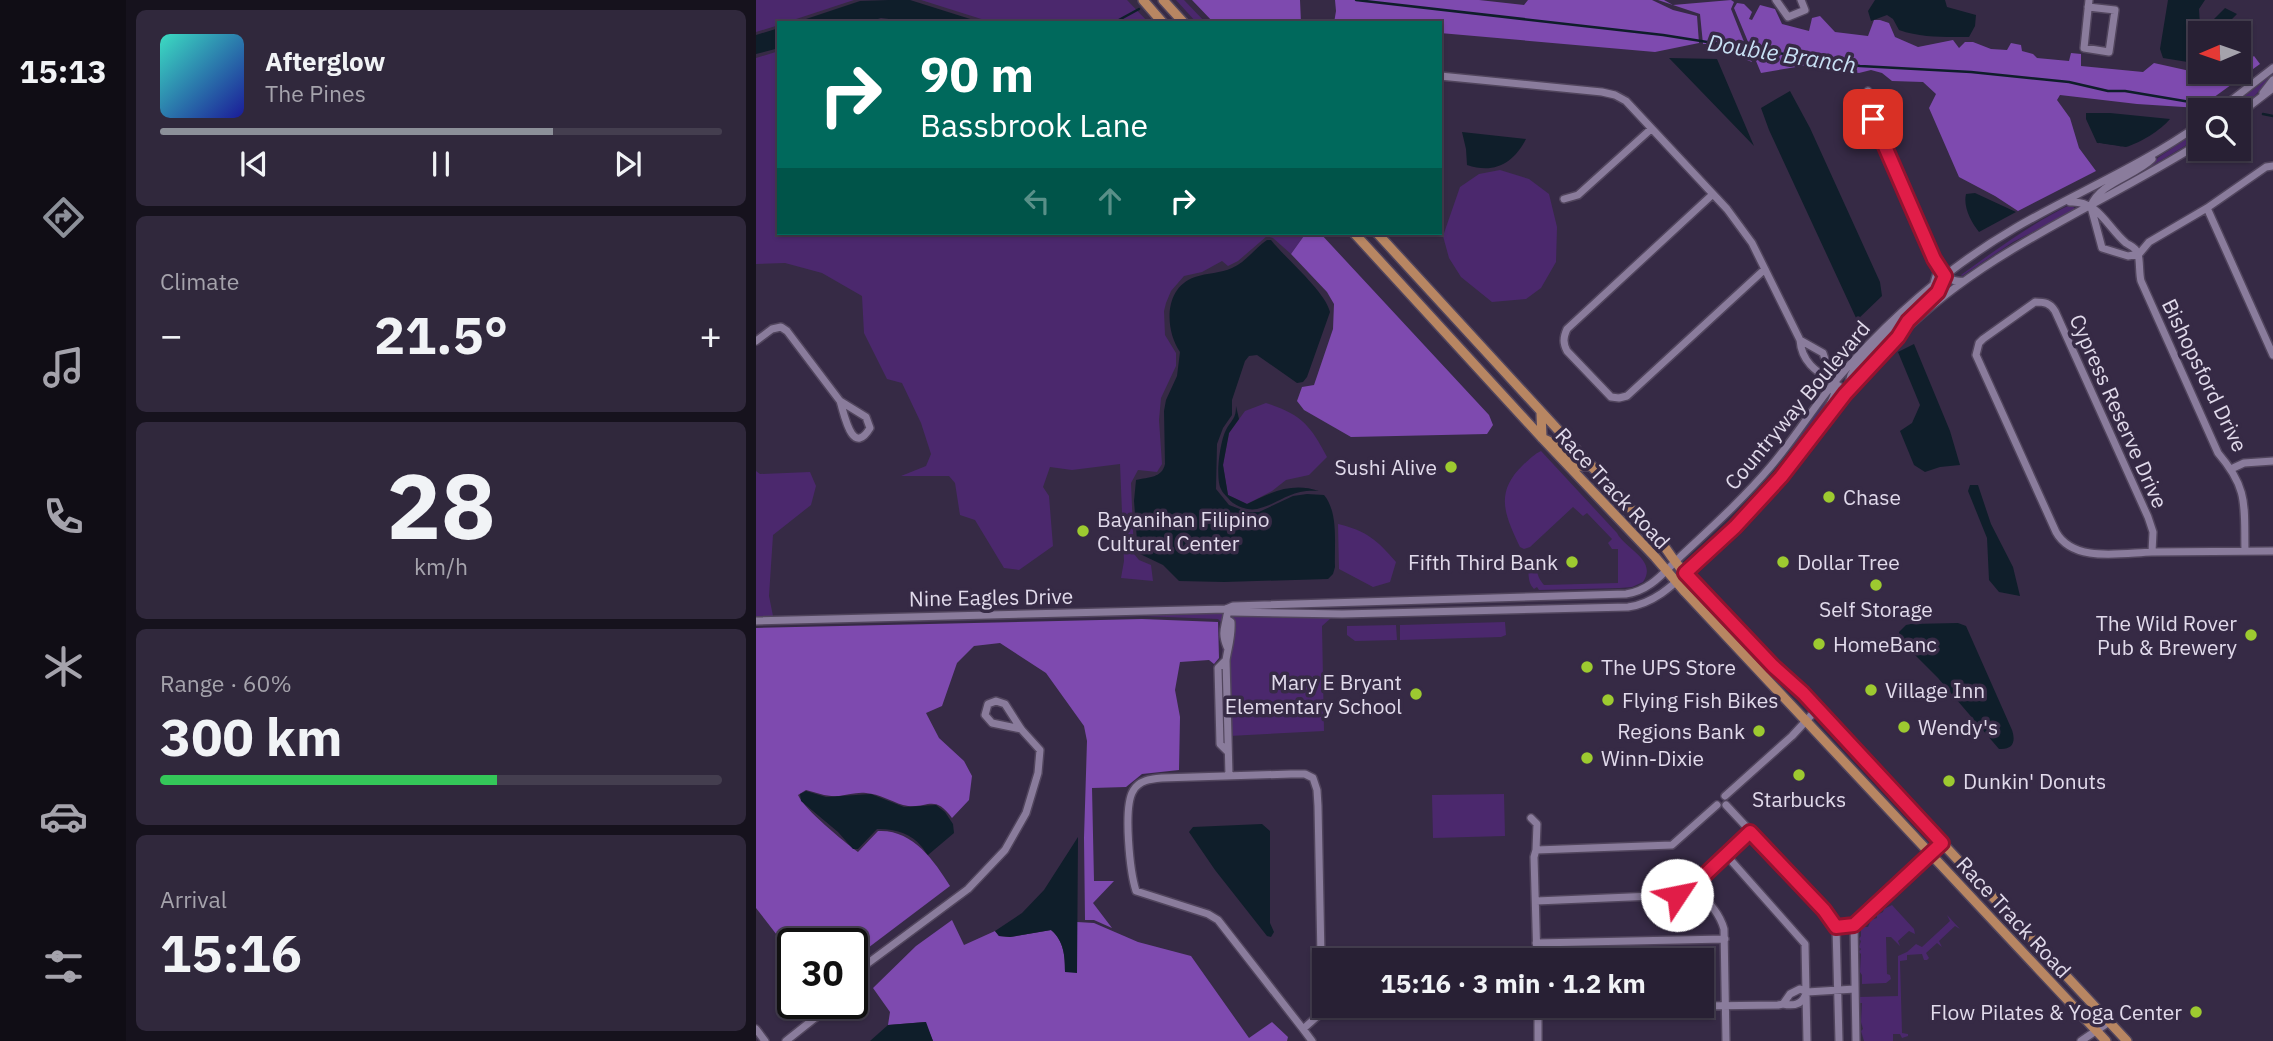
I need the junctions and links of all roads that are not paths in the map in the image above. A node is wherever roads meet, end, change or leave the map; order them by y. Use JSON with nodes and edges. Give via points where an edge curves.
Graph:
{"nodes":[{"id":1,"x":1143,"y":0,"type":"edge"},
{"id":2,"x":1163,"y":0,"type":"edge"},
{"id":3,"x":1776,"y":0,"type":"edge"},
{"id":4,"x":1801,"y":0,"type":"edge"},
{"id":5,"x":2088,"y":3,"type":"edge"},
{"id":6,"x":1161,"y":21,"type":"edge"},
{"id":7,"x":1182,"y":21,"type":"edge"},
{"id":8,"x":2273,"y":68,"type":"edge"},
{"id":9,"x":1442,"y":76,"type":"edge"},
{"id":10,"x":2273,"y":80,"type":"edge"},
{"id":11,"x":2273,"y":88,"type":"edge"},
{"id":12,"x":1868,"y":91,"type":"dead end"},
{"id":13,"x":2234,"y":98,"type":"edge"},
{"id":14,"x":2259,"y":100,"type":"junction"},
{"id":15,"x":2251,"y":106,"type":"edge"},
{"id":16,"x":1651,"y":129,"type":"junction"},
{"id":17,"x":2188,"y":132,"type":"edge"},
{"id":18,"x":2161,"y":149,"type":"junction"},
{"id":19,"x":2188,"y":150,"type":"edge"},
{"id":20,"x":2273,"y":166,"type":"edge"},
{"id":21,"x":1713,"y":194,"type":"junction"},
{"id":22,"x":2110,"y":196,"type":"junction"},
{"id":23,"x":1564,"y":199,"type":"dead end"},
{"id":24,"x":2066,"y":202,"type":"junction"},
{"id":25,"x":2091,"y":207,"type":"junction"},
{"id":26,"x":2207,"y":208,"type":"junction"},
{"id":27,"x":2102,"y":214,"type":"junction"},
{"id":28,"x":2070,"y":217,"type":"junction"},
{"id":29,"x":2094,"y":220,"type":"junction"},
{"id":30,"x":1356,"y":235,"type":"edge"},
{"id":31,"x":1379,"y":235,"type":"edge"},
{"id":32,"x":2139,"y":254,"type":"junction"},
{"id":33,"x":1934,"y":260,"type":"junction"},
{"id":34,"x":1961,"y":265,"type":"junction"},
{"id":35,"x":1765,"y":269,"type":"junction"},
{"id":36,"x":1945,"y":276,"type":"junction"},
{"id":37,"x":1964,"y":281,"type":"junction"},
{"id":38,"x":1931,"y":287,"type":"junction"},
{"id":39,"x":1906,"y":308,"type":"junction"},
{"id":40,"x":1898,"y":337,"type":"junction"},
{"id":41,"x":1800,"y":340,"type":"junction"},
{"id":42,"x":756,"y":341,"type":"edge"},
{"id":43,"x":2273,"y":355,"type":"edge"},
{"id":44,"x":1834,"y":381,"type":"junction"},
{"id":45,"x":1847,"y":392,"type":"junction"},
{"id":46,"x":840,"y":401,"type":"junction"},
{"id":47,"x":1541,"y":411,"type":"junction"},
{"id":48,"x":1542,"y":438,"type":"junction"},
{"id":49,"x":2273,"y":461,"type":"edge"},
{"id":50,"x":1592,"y":466,"type":"junction"},
{"id":51,"x":1788,"y":469,"type":"junction"},
{"id":52,"x":2231,"y":469,"type":"junction"},
{"id":53,"x":2245,"y":551,"type":"junction"},
{"id":54,"x":2273,"y":551,"type":"edge"},
{"id":55,"x":2152,"y":552,"type":"junction"},
{"id":56,"x":1675,"y":562,"type":"junction"},
{"id":57,"x":1667,"y":570,"type":"junction"},
{"id":58,"x":1685,"y":573,"type":"junction"},
{"id":59,"x":1676,"y":582,"type":"junction"},
{"id":60,"x":1342,"y":603,"type":"junction"},
{"id":61,"x":1226,"y":609,"type":"junction"},
{"id":62,"x":1342,"y":614,"type":"junction"},
{"id":63,"x":756,"y":621,"type":"edge"},
{"id":64,"x":1817,"y":709,"type":"junction"},
{"id":65,"x":1805,"y":721,"type":"junction"},
{"id":66,"x":1021,"y":729,"type":"junction"},
{"id":67,"x":1229,"y":776,"type":"junction"},
{"id":68,"x":1725,"y":796,"type":"dead end"},
{"id":69,"x":1534,"y":821,"type":"dead end"},
{"id":70,"x":1750,"y":832,"type":"junction"},
{"id":71,"x":1942,"y":843,"type":"junction"},
{"id":72,"x":1536,"y":850,"type":"junction"},
{"id":73,"x":1931,"y":853,"type":"junction"},
{"id":74,"x":1727,"y":856,"type":"junction"},
{"id":75,"x":1693,"y":886,"type":"junction"},
{"id":76,"x":1536,"y":901,"type":"junction"},
{"id":77,"x":1854,"y":925,"type":"junction"},
{"id":78,"x":1836,"y":927,"type":"junction"},
{"id":79,"x":1724,"y":939,"type":"junction"},
{"id":80,"x":1536,"y":943,"type":"junction"},
{"id":81,"x":1536,"y":948,"type":"edge"},
{"id":82,"x":868,"y":963,"type":"edge"},
{"id":83,"x":1855,"y":989,"type":"junction"},
{"id":84,"x":1838,"y":990,"type":"junction"},
{"id":85,"x":1807,"y":992,"type":"junction"},
{"id":86,"x":1783,"y":1004,"type":"junction"},
{"id":87,"x":1726,"y":1005,"type":"junction"},
{"id":88,"x":1714,"y":1006,"type":"edge"},
{"id":89,"x":1538,"y":1018,"type":"edge"},
{"id":90,"x":814,"y":1019,"type":"edge"},
{"id":91,"x":2109,"y":1023,"type":"junction"},
{"id":92,"x":756,"y":1029,"type":"edge"},
{"id":93,"x":1303,"y":1029,"type":"junction"},
{"id":94,"x":2096,"y":1031,"type":"junction"},
{"id":95,"x":765,"y":1041,"type":"edge"},
{"id":96,"x":786,"y":1041,"type":"edge"},
{"id":97,"x":1312,"y":1041,"type":"edge"},
{"id":98,"x":1538,"y":1041,"type":"edge"},
{"id":99,"x":1726,"y":1041,"type":"edge"},
{"id":100,"x":1807,"y":1041,"type":"edge"},
{"id":101,"x":1839,"y":1041,"type":"edge"},
{"id":102,"x":1856,"y":1041,"type":"edge"},
{"id":103,"x":2081,"y":1041,"type":"edge"},
{"id":104,"x":2106,"y":1041,"type":"edge"},
{"id":105,"x":2127,"y":1041,"type":"edge"}],
"edges":[{"from":1,"to":6,"type":"main road"},
{"from":2,"to":7,"type":"main road"},
{"from":3,"to":4,"type":"street","via":[[1788,17],[1805,10]]},
{"from":5,"to":5,"type":"street","via":[[2115,10],[2109,52],[2084,48]]},
{"from":8,"to":13,"type":"street"},
{"from":9,"to":16,"type":"street","via":[[1615,95]]},
{"from":10,"to":14,"type":"street"},
{"from":11,"to":14,"type":"street"},
{"from":12,"to":33,"type":"street","via":[[1873,119]]},
{"from":14,"to":15,"type":"street"},
{"from":16,"to":21,"type":"street"},
{"from":16,"to":23,"type":"street","via":[[1578,195]]},
{"from":17,"to":18,"type":"street","name":"Countryway Boulevard"},
{"from":18,"to":24,"type":"street","name":"Countryway Boulevard"},
{"from":18,"to":25,"type":"street","via":[[2143,167],[2099,193]]},
{"from":19,"to":22,"type":"street","name":"Countryway Boulevard"},
{"from":20,"to":26,"type":"street"},
{"from":21,"to":35,"type":"street","via":[[1752,243]]},
{"from":21,"to":35,"type":"street","via":[[1567,329],[1563,344],[1567,351],[1611,397],[1627,396]]},
{"from":22,"to":25,"type":"street","name":"Countryway Boulevard"},
{"from":22,"to":27,"type":"street"},
{"from":24,"to":25,"type":"street"},
{"from":24,"to":34,"type":"street","name":"Countryway Boulevard","via":[[2015,228]]},
{"from":25,"to":27,"type":"street"},
{"from":25,"to":28,"type":"street","name":"Countryway Boulevard"},
{"from":25,"to":29,"type":"street"},
{"from":26,"to":32,"type":"street","via":[[2149,242]]},
{"from":26,"to":43,"type":"street"},
{"from":27,"to":32,"type":"street"},
{"from":28,"to":29,"type":"street","via":[[2083,215]]},
{"from":28,"to":37,"type":"street","name":"Countryway Boulevard"},
{"from":29,"to":32,"type":"street","via":[[2102,248],[2128,256]]},
{"from":30,"to":48,"type":"main road","name":"Race Track Road"},
{"from":31,"to":47,"type":"main road","name":"Race Track Road"},
{"from":32,"to":52,"type":"street","name":"Bishopsford Drive","via":[[2141,281],[2218,453]]},
{"from":33,"to":34,"type":"street","via":[[1947,268]]},
{"from":33,"to":36,"type":"street"},
{"from":33,"to":38,"type":"street","via":[[1937,273]]},
{"from":34,"to":36,"type":"street","name":"Countryway Boulevard"},
{"from":35,"to":41,"type":"street"},
{"from":36,"to":37,"type":"street"},
{"from":36,"to":38,"type":"street","name":"Countryway Boulevard"},
{"from":36,"to":40,"type":"street","via":[[1938,292]]},
{"from":37,"to":40,"type":"street","name":"Countryway Boulevard"},
{"from":38,"to":39,"type":"street","name":"Countryway Boulevard"},
{"from":39,"to":44,"type":"street","name":"Countryway Boulevard"},
{"from":39,"to":45,"type":"street","via":[[1854,370]]},
{"from":40,"to":45,"type":"street","name":"Countryway Boulevard"},
{"from":41,"to":44,"type":"street","via":[[1823,353]]},
{"from":41,"to":44,"type":"street","via":[[1814,370]]},
{"from":42,"to":46,"type":"street","via":[[772,329],[787,331]]},
{"from":44,"to":45,"type":"street"},
{"from":44,"to":51,"type":"street","via":[[1835,397]]},
{"from":44,"to":56,"type":"street","name":"Countryway Boulevard","via":[[1772,465]]},
{"from":45,"to":51,"type":"street","name":"Countryway Boulevard"},
{"from":46,"to":46,"type":"street","via":[[849,432],[854,437],[866,435],[870,428],[866,417]]},
{"from":47,"to":48,"type":"main road"},
{"from":47,"to":50,"type":"main road","name":"Race Track Road"},
{"from":48,"to":50,"type":"main road","via":[[1558,445],[1580,466]]},
{"from":48,"to":57,"type":"main road","name":"Race Track Road"},
{"from":49,"to":52,"type":"street"},
{"from":50,"to":56,"type":"main road","name":"Race Track Road"},
{"from":51,"to":58,"type":"street","name":"Countryway Boulevard"},
{"from":52,"to":53,"type":"street","name":"Bishopsford Drive","via":[[2244,498]]},
{"from":53,"to":54,"type":"street","name":"Cypress Reserve Drive"},
{"from":53,"to":55,"type":"street","name":"Cypress Reserve Drive"},
{"from":55,"to":55,"type":"street","name":"Cypress Reserve Drive","via":[[2085,553],[2072,550],[2056,532],[1976,355],[1983,339],[2029,305],[2044,302],[2055,311],[2148,517]]},
{"from":56,"to":57,"type":"street","name":"Nine Eagles Drive"},
{"from":56,"to":58,"type":"main road","name":"Race Track Road"},
{"from":57,"to":59,"type":"main road","name":"Race Track Road"},
{"from":57,"to":60,"type":"street","name":"Nine Eagles Drive","via":[[1646,589],[1626,594]]},
{"from":58,"to":59,"type":"street","name":"Nine Eagles Drive"},
{"from":58,"to":64,"type":"main road","name":"Race Track Road"},
{"from":59,"to":62,"type":"street","name":"Nine Eagles Drive","via":[[1648,602],[1628,607]]},
{"from":59,"to":65,"type":"main road","name":"Race Track Road"},
{"from":60,"to":61,"type":"street","name":"Nine Eagles Drive"},
{"from":60,"to":62,"type":"street"},
{"from":61,"to":62,"type":"street","name":"Nine Eagles Drive"},
{"from":61,"to":63,"type":"street","name":"Nine Eagles Drive"},
{"from":61,"to":67,"type":"street","via":[[1231,637],[1226,660],[1218,668],[1218,681],[1220,744],[1228,752]]},
{"from":64,"to":65,"type":"street"},
{"from":64,"to":71,"type":"main road","name":"Race Track Road"},
{"from":65,"to":68,"type":"street"},
{"from":65,"to":73,"type":"main road","name":"Race Track Road"},
{"from":66,"to":66,"type":"street","via":[[992,723],[985,715],[988,704],[1005,704]]},
{"from":66,"to":82,"type":"street","via":[[1040,750],[1040,758],[1026,813],[1005,850],[968,889]]},
{"from":67,"to":93,"type":"street","via":[[1305,774],[1313,778],[1317,790],[1322,1008]]},
{"from":67,"to":93,"type":"street","via":[[1162,778],[1142,782],[1134,789],[1129,827],[1133,882],[1136,891],[1147,896],[1218,920]]},
{"from":69,"to":72,"type":"street"},
{"from":70,"to":72,"type":"street","via":[[1721,805],[1672,845]]},
{"from":70,"to":74,"type":"street"},
{"from":70,"to":78,"type":"street"},
{"from":71,"to":73,"type":"street"},
{"from":71,"to":91,"type":"main road","name":"Race Track Road"},
{"from":72,"to":76,"type":"street"},
{"from":73,"to":77,"type":"street"},
{"from":73,"to":94,"type":"main road","name":"Race Track Road"},
{"from":74,"to":75,"type":"street"},
{"from":74,"to":85,"type":"street","via":[[1803,939]]},
{"from":75,"to":76,"type":"street","via":[[1677,895]]},
{"from":75,"to":79,"type":"street","via":[[1721,918]]},
{"from":76,"to":80,"type":"street"},
{"from":77,"to":78,"type":"street"},
{"from":77,"to":83,"type":"street"},
{"from":78,"to":84,"type":"street"},
{"from":79,"to":80,"type":"street"},
{"from":79,"to":87,"type":"street"},
{"from":80,"to":81,"type":"street"},
{"from":83,"to":84,"type":"street"},
{"from":83,"to":102,"type":"street"},
{"from":84,"to":85,"type":"street"},
{"from":84,"to":101,"type":"street"},
{"from":85,"to":86,"type":"street","via":[[1798,1004]]},
{"from":85,"to":86,"type":"street","via":[[1794,991]]},
{"from":85,"to":100,"type":"street"},
{"from":86,"to":87,"type":"street"},
{"from":87,"to":88,"type":"street"},
{"from":87,"to":99,"type":"street"},
{"from":89,"to":98,"type":"street"},
{"from":90,"to":96,"type":"street"},
{"from":91,"to":94,"type":"street"},
{"from":91,"to":105,"type":"main road","name":"Race Track Road"},
{"from":92,"to":95,"type":"street"},
{"from":93,"to":97,"type":"street"},
{"from":94,"to":103,"type":"street"},
{"from":94,"to":104,"type":"main road","name":"Race Track Road"}]}
